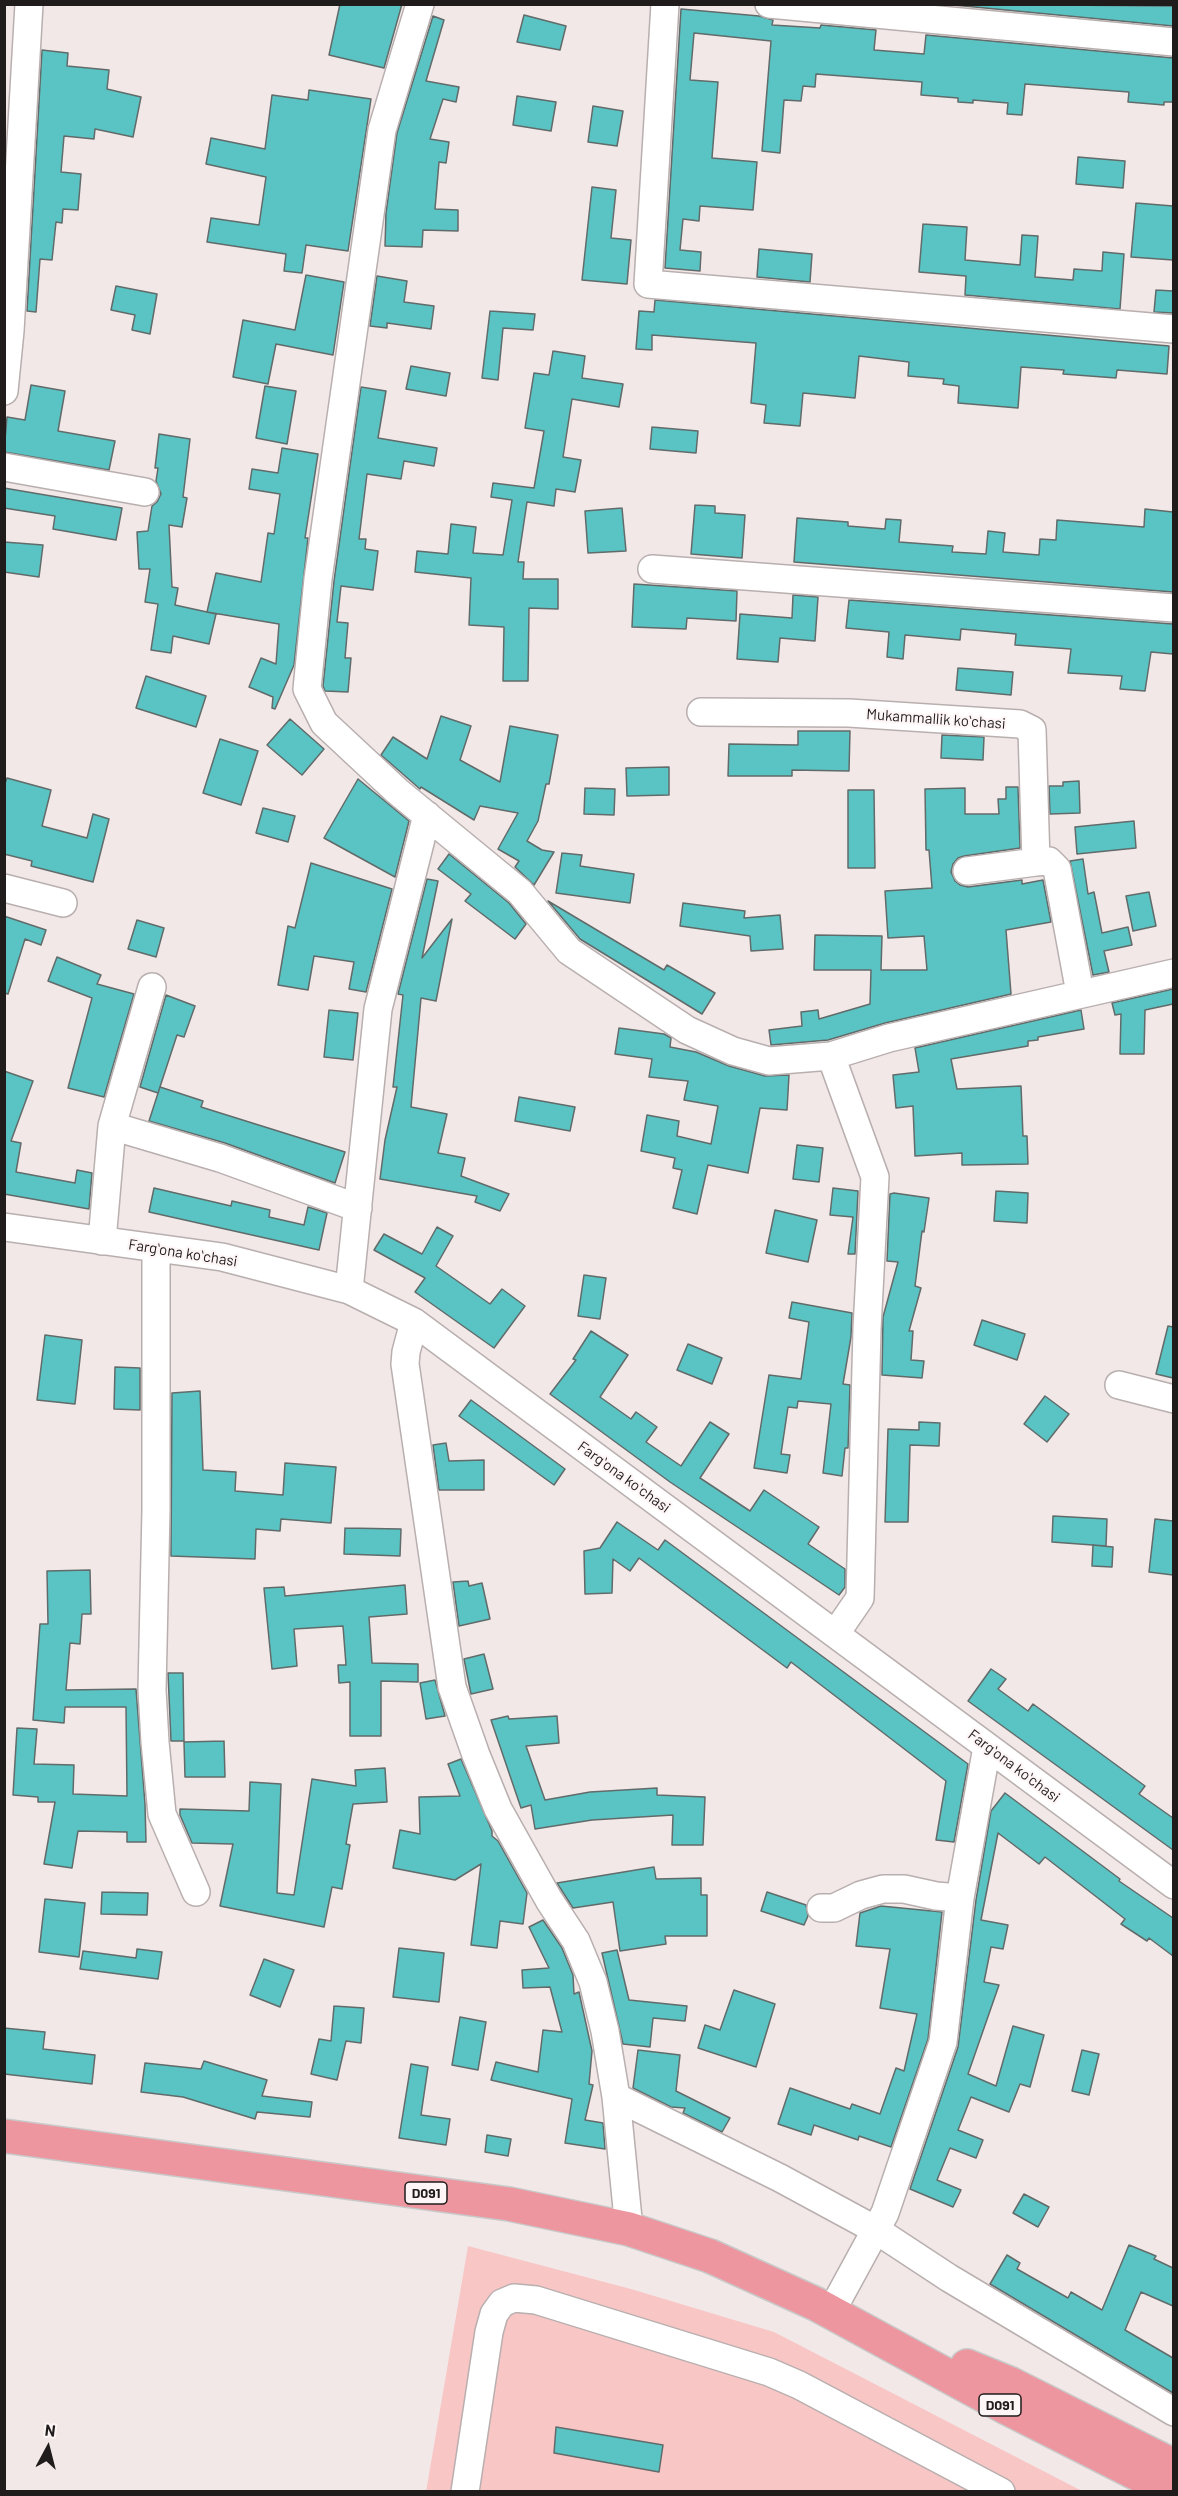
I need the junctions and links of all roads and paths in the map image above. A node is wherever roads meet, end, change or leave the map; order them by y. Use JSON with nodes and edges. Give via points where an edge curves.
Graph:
{"nodes":[{"id":1,"x":29,"y":4,"type":"edge"},
{"id":2,"x":420,"y":4,"type":"edge"},
{"id":3,"x":665,"y":4,"type":"edge"},
{"id":4,"x":769,"y":4,"type":"edge"},
{"id":5,"x":1173,"y":42,"type":"edge"},
{"id":6,"x":1173,"y":329,"type":"edge"},
{"id":7,"x":7,"y":330,"type":"edge"},
{"id":8,"x":4,"y":391,"type":"edge"},
{"id":9,"x":4,"y":467,"type":"edge"},
{"id":10,"x":145,"y":492,"type":"dead end"},
{"id":11,"x":652,"y":569,"type":"dead end"},
{"id":12,"x":1173,"y":608,"type":"edge"},
{"id":13,"x":701,"y":712,"type":"dead end"},
{"id":14,"x":427,"y":815,"type":"junction"},
{"id":15,"x":1036,"y":862,"type":"junction"},
{"id":16,"x":967,"y":871,"type":"dead end"},
{"id":17,"x":4,"y":888,"type":"edge"},
{"id":18,"x":63,"y":903,"type":"dead end"},
{"id":19,"x":1173,"y":973,"type":"edge"},
{"id":20,"x":152,"y":987,"type":"dead end"},
{"id":21,"x":1080,"y":993,"type":"junction"},
{"id":22,"x":831,"y":1056,"type":"junction"},
{"id":23,"x":112,"y":1126,"type":"junction"},
{"id":24,"x":358,"y":1208,"type":"junction"},
{"id":25,"x":4,"y":1227,"type":"edge"},
{"id":26,"x":102,"y":1241,"type":"junction"},
{"id":27,"x":156,"y":1248,"type":"junction"},
{"id":28,"x":349,"y":1290,"type":"junction"},
{"id":29,"x":414,"y":1322,"type":"junction"},
{"id":30,"x":1119,"y":1385,"type":"dead end"},
{"id":31,"x":1173,"y":1399,"type":"edge"},
{"id":32,"x":836,"y":1633,"type":"junction"},
{"id":33,"x":987,"y":1747,"type":"junction"},
{"id":34,"x":1173,"y":1885,"type":"edge"},
{"id":35,"x":196,"y":1892,"type":"dead end"},
{"id":36,"x":960,"y":1898,"type":"junction"},
{"id":37,"x":821,"y":1908,"type":"dead end"},
{"id":38,"x":616,"y":2097,"type":"junction"},
{"id":39,"x":4,"y":2136,"type":"edge"},
{"id":40,"x":629,"y":2229,"type":"junction"},
{"id":41,"x":876,"y":2230,"type":"junction"},
{"id":42,"x":831,"y":2312,"type":"junction"},
{"id":43,"x":1173,"y":2412,"type":"edge"},
{"id":44,"x":1173,"y":2466,"type":"edge"},
{"id":45,"x":465,"y":2492,"type":"edge"},
{"id":46,"x":1001,"y":2492,"type":"edge"},
{"id":47,"x":1173,"y":2492,"type":"edge"}],
"edges":[{"from":1,"to":7,"type":"street"},
{"from":2,"to":14,"type":"street","via":[[382,130],[318,579],[307,689],[324,723]]},
{"from":3,"to":6,"type":"street","via":[[648,284]]},
{"from":4,"to":5,"type":"street"},
{"from":7,"to":8,"type":"street"},
{"from":9,"to":10,"type":"street"},
{"from":11,"to":12,"type":"street"},
{"from":13,"to":15,"type":"street","name":"Mukammallik koʻchasi","via":[[849,713],[1020,724],[1032,730]]},
{"from":14,"to":22,"type":"street","via":[[520,892],[569,951],[687,1030],[733,1051],[769,1061]]},
{"from":14,"to":24,"type":"street","via":[[378,1009]]},
{"from":15,"to":16,"type":"street"},
{"from":15,"to":21,"type":"street","via":[[1049,861],[1057,869]]},
{"from":17,"to":18,"type":"street"},
{"from":19,"to":21,"type":"street"},
{"from":20,"to":23,"type":"street"},
{"from":21,"to":22,"type":"street","via":[[889,1038]]},
{"from":22,"to":32,"type":"street","via":[[875,1178],[860,1598]]},
{"from":23,"to":24,"type":"street","via":[[219,1158]]},
{"from":23,"to":26,"type":"street"},
{"from":24,"to":28,"type":"street"},
{"from":25,"to":26,"type":"street","name":"Fargʻona koʻchasi"},
{"from":26,"to":27,"type":"street","name":"Fargʻona koʻchasi"},
{"from":27,"to":28,"type":"street","name":"Fargʻona koʻchasi","via":[[222,1257]]},
{"from":27,"to":35,"type":"street","via":[[152,1690],[155,1742],[162,1814]]},
{"from":28,"to":29,"type":"street","name":"Fargʻona koʻchasi"},
{"from":29,"to":32,"type":"street","name":"Fargʻona koʻchasi"},
{"from":29,"to":38,"type":"street","via":[[405,1364],[452,1687],[498,1809],[576,1941],[593,1982]]},
{"from":30,"to":31,"type":"street"},
{"from":32,"to":33,"type":"street","name":"Fargʻona koʻchasi"},
{"from":33,"to":34,"type":"street","name":"Fargʻona koʻchasi"},
{"from":33,"to":36,"type":"street"},
{"from":36,"to":37,"type":"street","via":[[903,1888],[883,1889],[834,1908]]},
{"from":36,"to":41,"type":"street","via":[[943,2042]]},
{"from":38,"to":40,"type":"street"},
{"from":38,"to":41,"type":"street"},
{"from":39,"to":40,"type":"main road","number":"D091","via":[[509,2204]]},
{"from":40,"to":42,"type":"main road","number":"D091","via":[[710,2256]]},
{"from":41,"to":42,"type":"street"},
{"from":41,"to":43,"type":"street"},
{"from":42,"to":44,"type":"main road","number":"D091","via":[[1011,2384]]},
{"from":42,"to":47,"type":"main road","number":"D091","via":[[1005,2407]]},
{"from":45,"to":46,"type":"street","via":[[489,2332],[502,2303],[514,2298],[536,2300],[769,2372]]}]}
